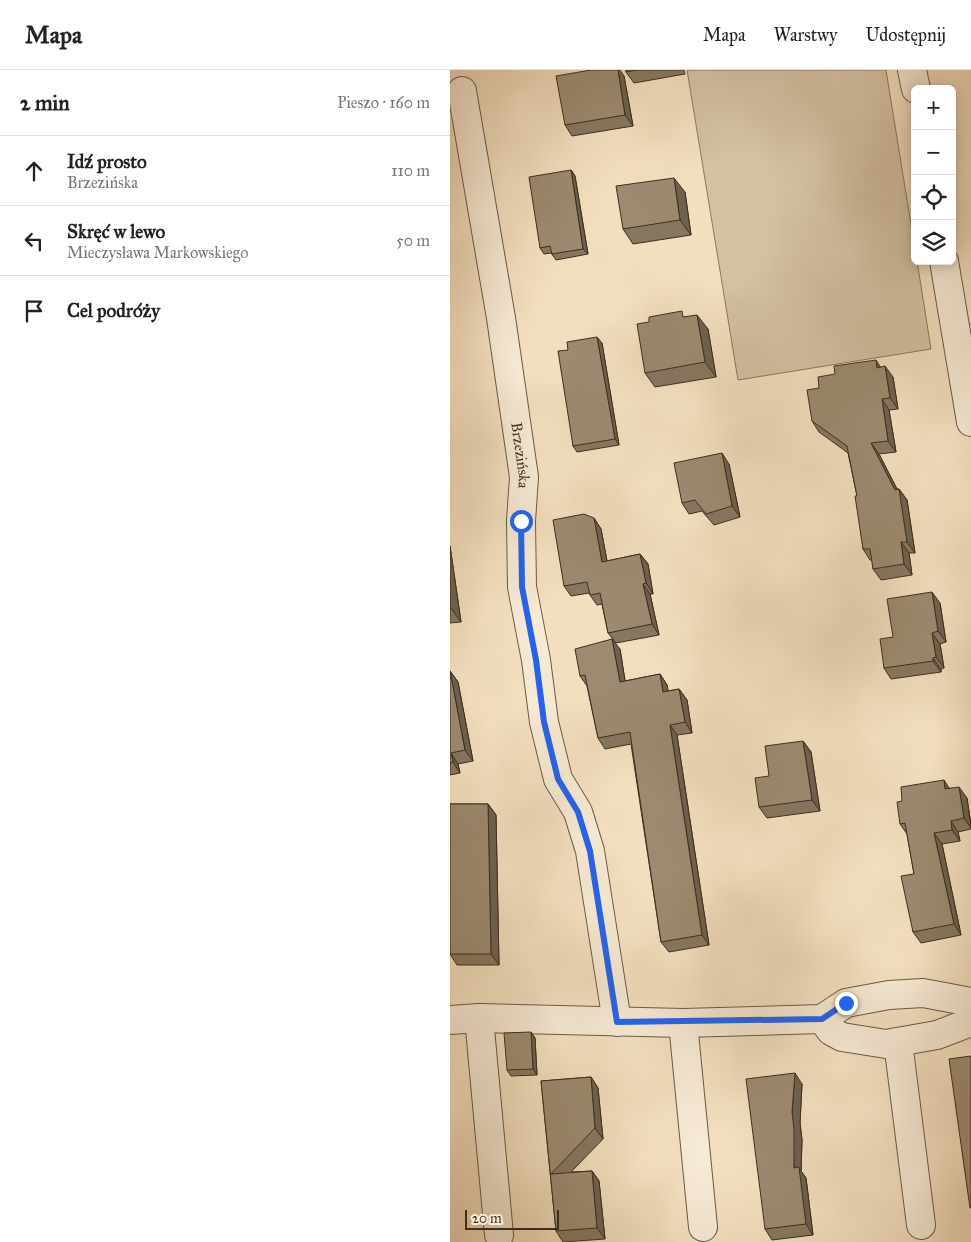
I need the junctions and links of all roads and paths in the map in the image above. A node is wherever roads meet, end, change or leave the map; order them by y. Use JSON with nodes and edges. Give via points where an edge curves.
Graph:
{"nodes":[{"id":1,"x":912,"y":70,"type":"edge"},
{"id":2,"x":915,"y":85,"type":"edge"},
{"id":3,"x":462,"y":91,"type":"dead end"},
{"id":4,"x":945,"y":265,"type":"edge"},
{"id":5,"x":971,"y":422,"type":"edge"},
{"id":6,"x":971,"y":1002,"type":"edge"},
{"id":7,"x":479,"y":1018,"type":"junction"},
{"id":8,"x":822,"y":1019,"type":"junction"},
{"id":9,"x":450,"y":1020,"type":"edge"},
{"id":10,"x":617,"y":1022,"type":"junction"},
{"id":11,"x":971,"y":1022,"type":"edge"},
{"id":12,"x":683,"y":1023,"type":"junction"},
{"id":13,"x":898,"y":1042,"type":"junction"},
{"id":14,"x":921,"y":1225,"type":"dead end"},
{"id":15,"x":703,"y":1227,"type":"dead end"},
{"id":16,"x":499,"y":1235,"type":"dead end"}],
"edges":[{"from":1,"to":2,"type":"street"},
{"from":3,"to":10,"type":"street","name":"Brzezińska","via":[[501,318],[524,477],[522,587],[544,722],[558,779],[578,812],[590,851]]},
{"from":4,"to":5,"type":"street"},
{"from":6,"to":8,"type":"street","via":[[923,993],[889,995],[846,1003]]},
{"from":7,"to":9,"type":"street"},
{"from":7,"to":10,"type":"street"},
{"from":7,"to":16,"type":"street"},
{"from":8,"to":12,"type":"street"},
{"from":8,"to":13,"type":"street","via":[[831,1031],[842,1037],[886,1044]]},
{"from":10,"to":12,"type":"street"},
{"from":11,"to":13,"type":"street","via":[[937,1035]]},
{"from":12,"to":15,"type":"street"},
{"from":13,"to":14,"type":"street"}]}
